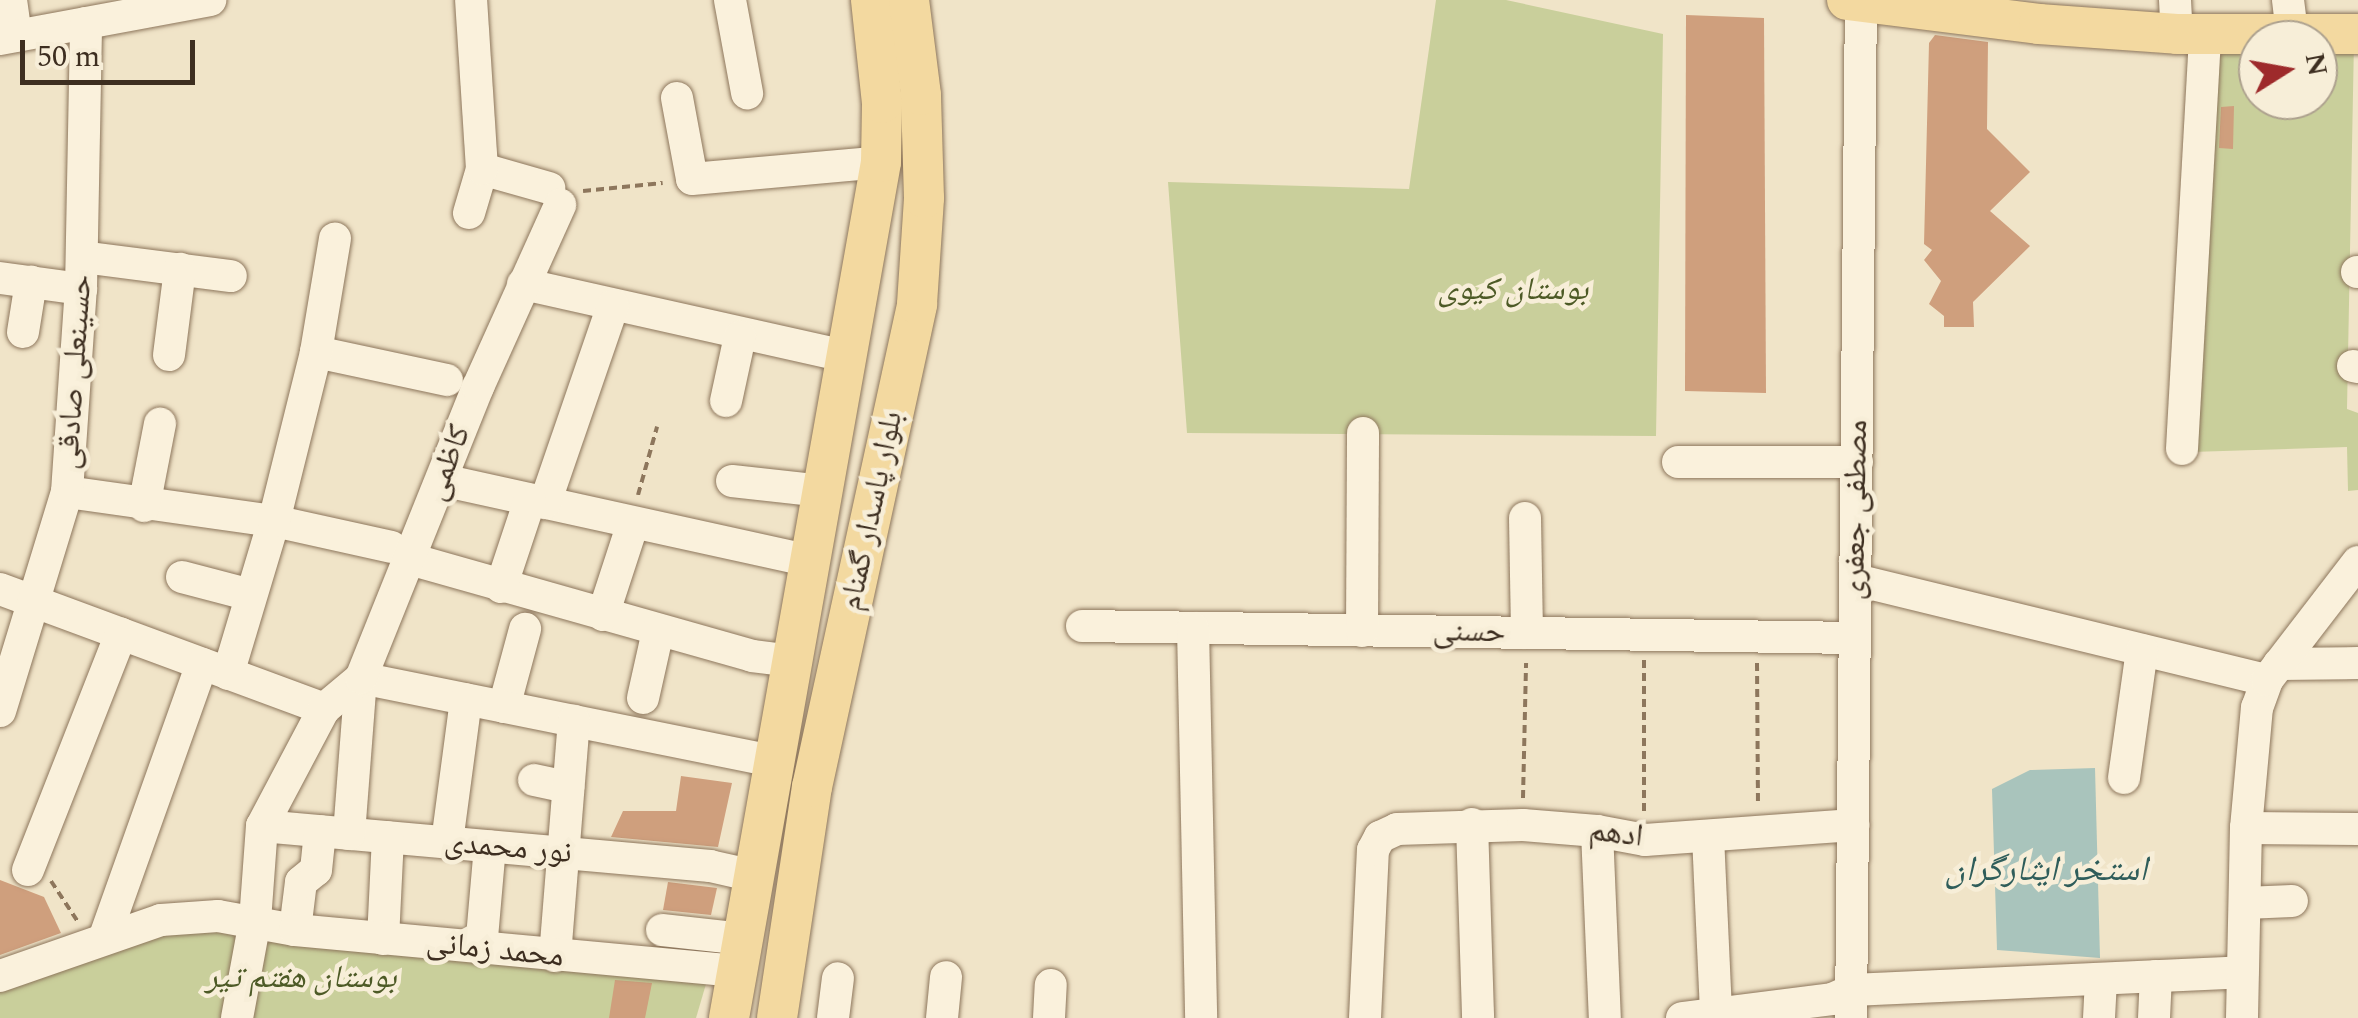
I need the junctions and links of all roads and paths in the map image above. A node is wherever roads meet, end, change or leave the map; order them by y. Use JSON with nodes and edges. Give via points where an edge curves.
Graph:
{"nodes":[{"id":1,"x":11,"y":0,"type":"edge"},
{"id":2,"x":210,"y":0,"type":"edge"},
{"id":3,"x":471,"y":0,"type":"edge"},
{"id":4,"x":730,"y":0,"type":"edge"},
{"id":5,"x":871,"y":0,"type":"edge"},
{"id":6,"x":908,"y":0,"type":"edge"},
{"id":7,"x":921,"y":0,"type":"edge"},
{"id":8,"x":1854,"y":1,"type":"edge"},
{"id":9,"x":164,"y":4,"type":"edge"},
{"id":10,"x":1932,"y":6,"type":"edge"},
{"id":11,"x":2038,"y":12,"type":"edge"},
{"id":12,"x":2290,"y":18,"type":"edge"},
{"id":13,"x":86,"y":23,"type":"junction"},
{"id":14,"x":2186,"y":23,"type":"edge"},
{"id":15,"x":2358,"y":34,"type":"edge"},
{"id":16,"x":8,"y":37,"type":"edge"},
{"id":17,"x":747,"y":93,"type":"dead end"},
{"id":18,"x":921,"y":94,"type":"junction"},
{"id":19,"x":677,"y":98,"type":"dead end"},
{"id":20,"x":880,"y":162,"type":"junction"},
{"id":21,"x":482,"y":169,"type":"junction"},
{"id":22,"x":692,"y":180,"type":"junction"},
{"id":23,"x":554,"y":196,"type":"junction"},
{"id":24,"x":470,"y":212,"type":"dead end"},
{"id":25,"x":335,"y":238,"type":"dead end"},
{"id":26,"x":180,"y":270,"type":"junction"},
{"id":27,"x":81,"y":273,"type":"junction"},
{"id":28,"x":231,"y":276,"type":"dead end"},
{"id":29,"x":15,"y":280,"type":"edge"},
{"id":30,"x":523,"y":284,"type":"junction"},
{"id":31,"x":614,"y":305,"type":"junction"},
{"id":32,"x":23,"y":332,"type":"dead end"},
{"id":33,"x":740,"y":336,"type":"junction"},
{"id":34,"x":316,"y":352,"type":"junction"},
{"id":35,"x":169,"y":356,"type":"dead end"},
{"id":36,"x":850,"y":357,"type":"junction"},
{"id":37,"x":447,"y":380,"type":"dead end"},
{"id":38,"x":726,"y":400,"type":"dead end"},
{"id":39,"x":160,"y":424,"type":"dead end"},
{"id":40,"x":656,"y":427,"type":"dead end"},
{"id":41,"x":1364,"y":434,"type":"dead end"},
{"id":42,"x":2182,"y":449,"type":"dead end"},
{"id":43,"x":1678,"y":462,"type":"dead end"},
{"id":44,"x":1856,"y":462,"type":"junction"},
{"id":45,"x":442,"y":480,"type":"junction"},
{"id":46,"x":732,"y":481,"type":"dead end"},
{"id":47,"x":822,"y":491,"type":"junction"},
{"id":48,"x":67,"y":492,"type":"junction"},
{"id":49,"x":538,"y":502,"type":"junction"},
{"id":50,"x":144,"y":506,"type":"junction"},
{"id":51,"x":1525,"y":518,"type":"dead end"},
{"id":52,"x":274,"y":521,"type":"junction"},
{"id":53,"x":632,"y":523,"type":"junction"},
{"id":54,"x":400,"y":553,"type":"junction"},
{"id":55,"x":810,"y":561,"type":"junction"},
{"id":56,"x":2358,"y":562,"type":"edge"},
{"id":57,"x":182,"y":577,"type":"dead end"},
{"id":58,"x":1856,"y":580,"type":"junction"},
{"id":59,"x":501,"y":587,"type":"junction"},
{"id":60,"x":0,"y":590,"type":"edge"},
{"id":61,"x":251,"y":595,"type":"junction"},
{"id":62,"x":31,"y":601,"type":"junction"},
{"id":63,"x":603,"y":615,"type":"junction"},
{"id":64,"x":1082,"y":626,"type":"dead end"},
{"id":65,"x":1193,"y":628,"type":"junction"},
{"id":66,"x":526,"y":629,"type":"dead end"},
{"id":67,"x":1362,"y":630,"type":"junction"},
{"id":68,"x":658,"y":631,"type":"junction"},
{"id":69,"x":1527,"y":633,"type":"junction"},
{"id":70,"x":121,"y":634,"type":"junction"},
{"id":71,"x":1644,"y":634,"type":"junction"},
{"id":72,"x":1757,"y":636,"type":"junction"},
{"id":73,"x":1855,"y":638,"type":"junction"},
{"id":74,"x":2142,"y":650,"type":"junction"},
{"id":75,"x":792,"y":661,"type":"junction"},
{"id":76,"x":2358,"y":663,"type":"edge"},
{"id":77,"x":215,"y":669,"type":"junction"},
{"id":78,"x":2273,"y":672,"type":"junction"},
{"id":79,"x":361,"y":678,"type":"junction"},
{"id":80,"x":643,"y":698,"type":"dead end"},
{"id":81,"x":466,"y":699,"type":"junction"},
{"id":82,"x":504,"y":707,"type":"junction"},
{"id":83,"x":324,"y":709,"type":"junction"},
{"id":84,"x":0,"y":711,"type":"edge"},
{"id":85,"x":574,"y":721,"type":"junction"},
{"id":86,"x":774,"y":761,"type":"junction"},
{"id":87,"x":2124,"y":778,"type":"dead end"},
{"id":88,"x":534,"y":780,"type":"dead end"},
{"id":89,"x":568,"y":787,"type":"junction"},
{"id":90,"x":1472,"y":824,"type":"junction"},
{"id":91,"x":1853,"y":825,"type":"junction"},
{"id":92,"x":262,"y":826,"type":"junction"},
{"id":93,"x":1523,"y":826,"type":"junction"},
{"id":94,"x":2246,"y":828,"type":"junction"},
{"id":95,"x":2358,"y":829,"type":"edge"},
{"id":96,"x":1597,"y":831,"type":"junction"},
{"id":97,"x":335,"y":832,"type":"junction"},
{"id":98,"x":1759,"y":833,"type":"junction"},
{"id":99,"x":1708,"y":836,"type":"junction"},
{"id":100,"x":388,"y":837,"type":"junction"},
{"id":101,"x":1645,"y":840,"type":"junction"},
{"id":102,"x":447,"y":842,"type":"junction"},
{"id":103,"x":490,"y":846,"type":"junction"},
{"id":104,"x":562,"y":853,"type":"junction"},
{"id":105,"x":28,"y":870,"type":"joint"},
{"id":106,"x":754,"y":876,"type":"junction"},
{"id":107,"x":2292,"y":901,"type":"dead end"},
{"id":108,"x":2244,"y":902,"type":"junction"},
{"id":109,"x":255,"y":921,"type":"junction"},
{"id":110,"x":295,"y":930,"type":"junction"},
{"id":111,"x":662,"y":930,"type":"dead end"},
{"id":112,"x":104,"y":939,"type":"junction"},
{"id":113,"x":383,"y":939,"type":"junction"},
{"id":114,"x":481,"y":949,"type":"junction"},
{"id":115,"x":740,"y":955,"type":"junction"},
{"id":116,"x":555,"y":956,"type":"junction"},
{"id":117,"x":2243,"y":972,"type":"junction"},
{"id":118,"x":0,"y":976,"type":"edge"},
{"id":119,"x":2156,"y":976,"type":"junction"},
{"id":120,"x":946,"y":977,"type":"dead end"},
{"id":121,"x":838,"y":978,"type":"dead end"},
{"id":122,"x":2102,"y":979,"type":"junction"},
{"id":123,"x":1051,"y":985,"type":"dead end"},
{"id":124,"x":1852,"y":1004,"type":"edge"},
{"id":125,"x":1716,"y":1010,"type":"junction"},
{"id":126,"x":237,"y":1018,"type":"edge"},
{"id":127,"x":729,"y":1018,"type":"edge"},
{"id":128,"x":777,"y":1018,"type":"edge"},
{"id":129,"x":832,"y":1018,"type":"edge"},
{"id":130,"x":942,"y":1018,"type":"edge"},
{"id":131,"x":1049,"y":1018,"type":"edge"},
{"id":132,"x":1201,"y":1018,"type":"edge"},
{"id":133,"x":1365,"y":1018,"type":"edge"},
{"id":134,"x":1478,"y":1018,"type":"edge"},
{"id":135,"x":1604,"y":1018,"type":"edge"},
{"id":136,"x":1682,"y":1018,"type":"edge"},
{"id":137,"x":2099,"y":1018,"type":"edge"},
{"id":138,"x":2154,"y":1018,"type":"edge"},
{"id":139,"x":2242,"y":1018,"type":"edge"}],
"edges":[{"from":1,"to":16,"type":"street"},
{"from":2,"to":9,"type":"street"},
{"from":3,"to":21,"type":"street"},
{"from":4,"to":17,"type":"street"},
{"from":5,"to":20,"type":"main road","name":"بلوار پاسدار گمنام","via":[[882,104]]},
{"from":6,"to":18,"type":"main road","name":"بلوار پاسدار گمنام"},
{"from":7,"to":18,"type":"main road"},
{"from":8,"to":10,"type":"main road"},
{"from":8,"to":44,"type":"street","name":"مصطفی جعفری"},
{"from":9,"to":13,"type":"street"},
{"from":10,"to":11,"type":"main road"},
{"from":11,"to":14,"type":"main road"},
{"from":12,"to":14,"type":"main road"},
{"from":12,"to":15,"type":"main road"},
{"from":13,"to":16,"type":"street"},
{"from":13,"to":27,"type":"street","name":"حسینعلی صادقی"},
{"from":14,"to":42,"type":"street"},
{"from":18,"to":128,"type":"main road","name":"بلوار پاسدار گمنام","via":[[917,304],[812,787]]},
{"from":19,"to":22,"type":"street"},
{"from":20,"to":22,"type":"street"},
{"from":20,"to":36,"type":"main road","name":"بلوار پاسدار گمنام"},
{"from":21,"to":23,"type":"street"},
{"from":21,"to":24,"type":"street"},
{"from":22,"to":23,"type":"path"},
{"from":23,"to":30,"type":"street","name":"کاظمی"},
{"from":25,"to":34,"type":"street"},
{"from":26,"to":27,"type":"street"},
{"from":26,"to":28,"type":"street"},
{"from":26,"to":35,"type":"street"},
{"from":27,"to":29,"type":"street"},
{"from":27,"to":48,"type":"street","name":"حسینعلی صادقی"},
{"from":29,"to":32,"type":"street"},
{"from":30,"to":31,"type":"street"},
{"from":30,"to":45,"type":"street","name":"کاظمی"},
{"from":31,"to":33,"type":"street"},
{"from":31,"to":49,"type":"street"},
{"from":33,"to":36,"type":"street"},
{"from":33,"to":38,"type":"street"},
{"from":34,"to":37,"type":"street"},
{"from":34,"to":52,"type":"street"},
{"from":36,"to":47,"type":"main road","name":"بلوار پاسدار گمنام"},
{"from":39,"to":50,"type":"street"},
{"from":40,"to":53,"type":"path"},
{"from":41,"to":67,"type":"street"},
{"from":43,"to":44,"type":"street"},
{"from":44,"to":58,"type":"street","name":"مصطفی جعفری"},
{"from":45,"to":49,"type":"street"},
{"from":45,"to":54,"type":"street","name":"کاظمی"},
{"from":46,"to":47,"type":"street"},
{"from":47,"to":55,"type":"main road","name":"بلوار پاسدار گمنام"},
{"from":48,"to":50,"type":"street"},
{"from":48,"to":62,"type":"street","name":"حسینعلی صادقی"},
{"from":49,"to":53,"type":"street"},
{"from":49,"to":59,"type":"street"},
{"from":50,"to":52,"type":"street"},
{"from":51,"to":69,"type":"street"},
{"from":52,"to":54,"type":"street"},
{"from":52,"to":61,"type":"street"},
{"from":53,"to":55,"type":"street"},
{"from":53,"to":63,"type":"street"},
{"from":54,"to":59,"type":"street"},
{"from":54,"to":79,"type":"street","name":"کاظمی"},
{"from":55,"to":75,"type":"main road","name":"بلوار پاسدار گمنام"},
{"from":56,"to":78,"type":"street"},
{"from":57,"to":61,"type":"street"},
{"from":58,"to":73,"type":"street","name":"مصطفی جعفری"},
{"from":58,"to":74,"type":"street"},
{"from":59,"to":63,"type":"street"},
{"from":60,"to":62,"type":"street"},
{"from":61,"to":77,"type":"street"},
{"from":62,"to":70,"type":"street"},
{"from":62,"to":84,"type":"street","name":"حسینعلی صادقی"},
{"from":63,"to":68,"type":"street"},
{"from":64,"to":65,"type":"street","name":"حسنی"},
{"from":65,"to":67,"type":"street","name":"حسنی"},
{"from":65,"to":132,"type":"street"},
{"from":66,"to":82,"type":"street"},
{"from":67,"to":69,"type":"street","name":"حسنی"},
{"from":68,"to":75,"type":"street"},
{"from":68,"to":80,"type":"street"},
{"from":69,"to":71,"type":"street","name":"حسنی"},
{"from":69,"to":93,"type":"path"},
{"from":70,"to":77,"type":"street"},
{"from":70,"to":105,"type":"street"},
{"from":71,"to":72,"type":"street","name":"حسنی"},
{"from":71,"to":101,"type":"path"},
{"from":72,"to":73,"type":"street","name":"حسنی"},
{"from":72,"to":98,"type":"path"},
{"from":73,"to":91,"type":"street","name":"مصطفی جعفری"},
{"from":74,"to":78,"type":"street"},
{"from":74,"to":87,"type":"street"},
{"from":75,"to":86,"type":"main road","name":"بلوار پاسدار گمنام"},
{"from":76,"to":78,"type":"street"},
{"from":77,"to":83,"type":"street"},
{"from":77,"to":112,"type":"street"},
{"from":78,"to":94,"type":"street","via":[[2257,708]]},
{"from":79,"to":81,"type":"street"},
{"from":79,"to":83,"type":"street","name":"کاظمی"},
{"from":79,"to":97,"type":"street"},
{"from":81,"to":82,"type":"street"},
{"from":81,"to":102,"type":"street"},
{"from":82,"to":85,"type":"street"},
{"from":83,"to":92,"type":"street"},
{"from":85,"to":86,"type":"street"},
{"from":85,"to":89,"type":"street"},
{"from":86,"to":106,"type":"main road","name":"بلوار پاسدار گمنام"},
{"from":88,"to":89,"type":"street"},
{"from":89,"to":104,"type":"street"},
{"from":90,"to":93,"type":"street","name":"ادهم"},
{"from":90,"to":133,"type":"street","name":"ادهم","via":[[1396,829],[1380,837],[1373,850]]},
{"from":90,"to":134,"type":"street"},
{"from":91,"to":98,"type":"street","name":"ادهم"},
{"from":91,"to":124,"type":"street","name":"مصطفی جعفری"},
{"from":92,"to":97,"type":"street","name":"نور محمدی"},
{"from":92,"to":109,"type":"street"},
{"from":93,"to":96,"type":"street","name":"ادهم"},
{"from":94,"to":95,"type":"street"},
{"from":94,"to":108,"type":"street"},
{"from":96,"to":101,"type":"street","name":"ادهم"},
{"from":96,"to":135,"type":"street"},
{"from":97,"to":100,"type":"street","name":"نور محمدی"},
{"from":97,"to":110,"type":"street","via":[[316,870],[301,882]]},
{"from":98,"to":99,"type":"street","name":"ادهم"},
{"from":99,"to":101,"type":"street","name":"ادهم"},
{"from":99,"to":125,"type":"street"},
{"from":100,"to":102,"type":"street","name":"نور محمدی"},
{"from":100,"to":113,"type":"street"},
{"from":102,"to":103,"type":"street","name":"نور محمدی"},
{"from":103,"to":104,"type":"street","name":"نور محمدی"},
{"from":103,"to":114,"type":"street"},
{"from":104,"to":106,"type":"street","name":"نور محمدی"},
{"from":104,"to":116,"type":"street"},
{"from":105,"to":112,"type":"path","via":[[55,883],[87,937]]},
{"from":106,"to":115,"type":"main road","name":"بلوار پاسدار گمنام"},
{"from":107,"to":108,"type":"street"},
{"from":108,"to":117,"type":"street"},
{"from":109,"to":110,"type":"street","name":"محمد زمانی"},
{"from":109,"to":112,"type":"street","name":"محمد زمانی","via":[[161,920]]},
{"from":109,"to":126,"type":"street"},
{"from":110,"to":113,"type":"street","name":"محمد زمانی"},
{"from":111,"to":115,"type":"street"},
{"from":112,"to":118,"type":"street","name":"محمد زمانی"},
{"from":113,"to":114,"type":"street","name":"محمد زمانی"},
{"from":114,"to":116,"type":"street","name":"محمد زمانی"},
{"from":115,"to":116,"type":"street","name":"محمد زمانی"},
{"from":115,"to":127,"type":"main road","name":"بلوار پاسدار گمنام"},
{"from":117,"to":119,"type":"street"},
{"from":117,"to":139,"type":"street"},
{"from":119,"to":122,"type":"street"},
{"from":119,"to":138,"type":"street"},
{"from":120,"to":130,"type":"street"},
{"from":121,"to":129,"type":"street"},
{"from":122,"to":124,"type":"street"},
{"from":122,"to":137,"type":"street"},
{"from":123,"to":131,"type":"street"},
{"from":124,"to":125,"type":"street","via":[[1832,998]]},
{"from":125,"to":136,"type":"street"}]}
